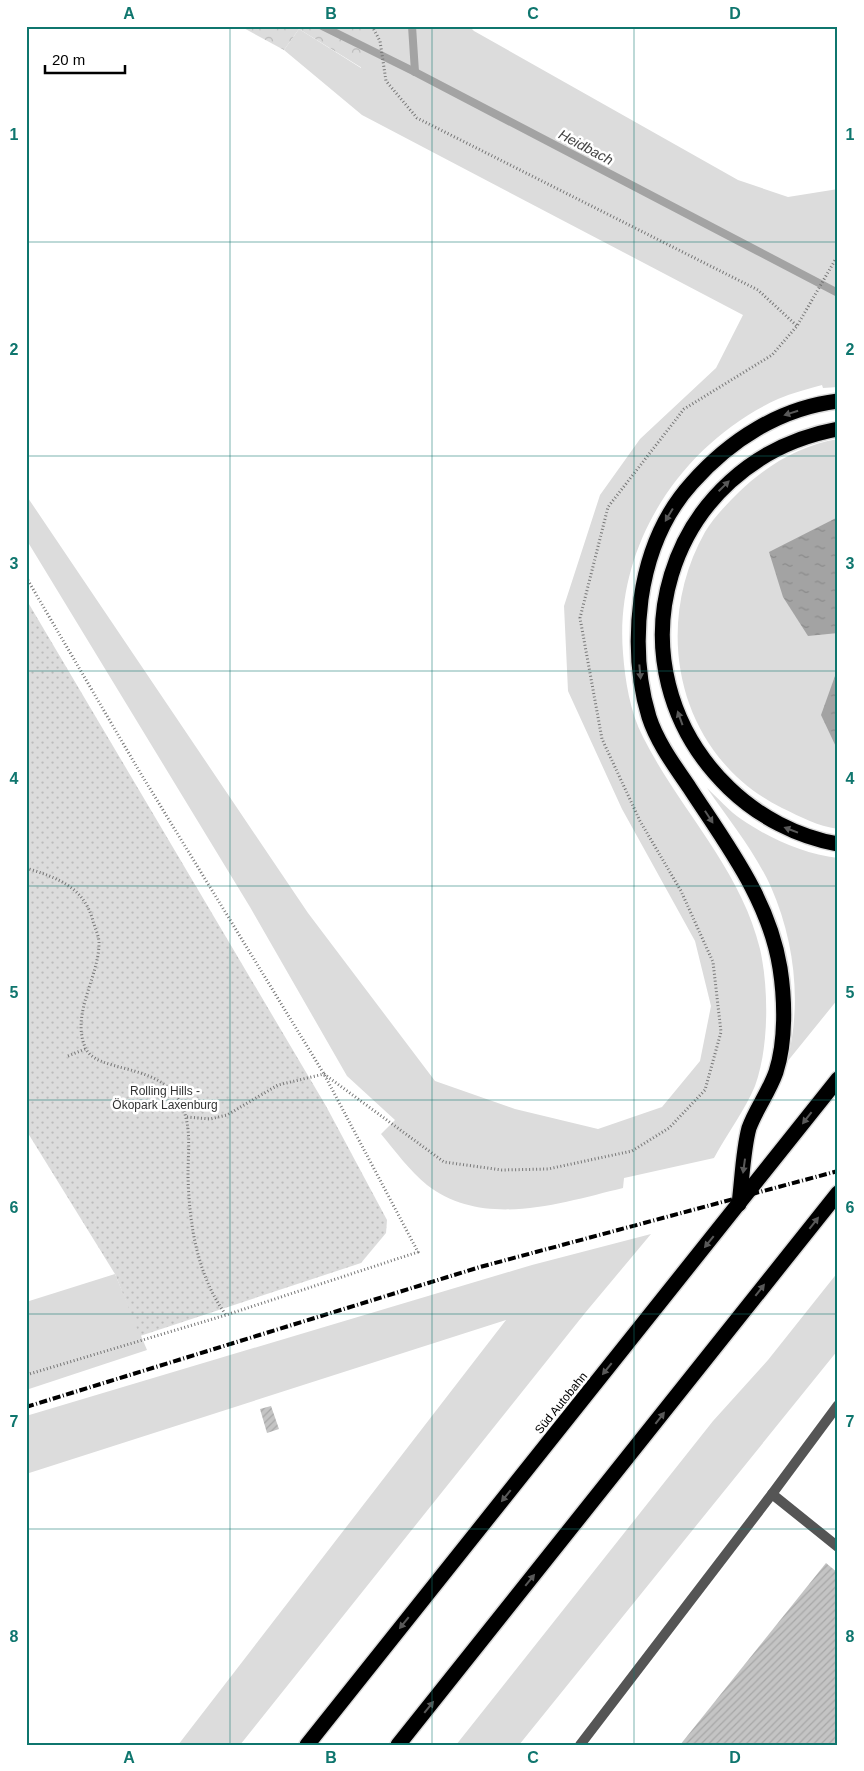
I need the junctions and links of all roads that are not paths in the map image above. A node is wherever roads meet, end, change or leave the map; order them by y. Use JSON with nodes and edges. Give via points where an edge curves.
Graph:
{"nodes":[{"id":1,"x":838,"y":401,"type":"edge"},
{"id":2,"x":838,"y":429,"type":"edge"},
{"id":3,"x":838,"y":844,"type":"edge"},
{"id":4,"x":838,"y":1079,"type":"edge"},
{"id":5,"x":838,"y":1193,"type":"edge"},
{"id":6,"x":739,"y":1204,"type":"junction"},
{"id":7,"x":838,"y":1405,"type":"edge"},
{"id":8,"x":772,"y":1494,"type":"junction"},
{"id":9,"x":838,"y":1546,"type":"edge"},
{"id":10,"x":307,"y":1745,"type":"edge"},
{"id":11,"x":398,"y":1745,"type":"edge"},
{"id":12,"x":580,"y":1745,"type":"edge"}],
"edges":[{"from":1,"to":6,"type":"highway","one_way":true,"via":[[785,414],[728,448],[706,467],[666,518],[644,577],[640,606],[637,641],[641,682],[650,718],[668,756],[756,894],[771,931],[780,968],[784,1004],[776,1072],[749,1129]]},
{"from":3,"to":2,"type":"highway","one_way":true,"via":[[823,842],[784,827],[746,805],[710,770],[682,724],[669,685],[664,651],[669,581],[678,554],[704,509],[723,486],[747,466],[802,438]]},
{"from":4,"to":6,"type":"highway","name":"Süd Autobahn","one_way":true},
{"from":11,"to":5,"type":"highway","one_way":true},
{"from":6,"to":10,"type":"highway","name":"Süd Autobahn","one_way":true},
{"from":7,"to":8,"type":"lane"},
{"from":8,"to":9,"type":"lane"},
{"from":8,"to":12,"type":"lane"}]}
